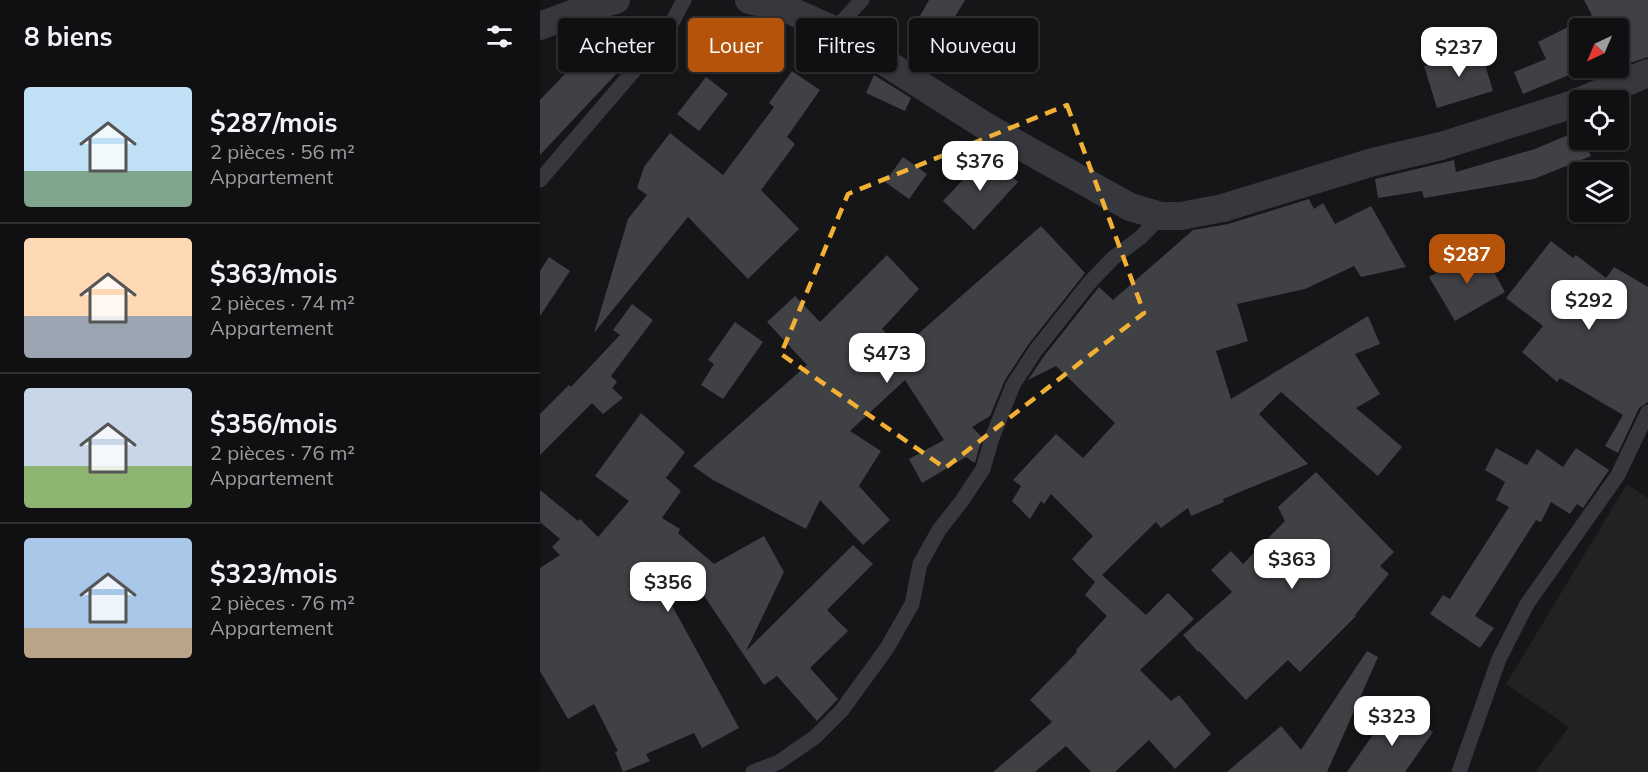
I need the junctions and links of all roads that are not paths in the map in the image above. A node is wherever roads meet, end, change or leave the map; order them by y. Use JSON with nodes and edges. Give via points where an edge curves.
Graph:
{"nodes":[{"id":1,"x":616,"y":0,"type":"edge"},
{"id":2,"x":684,"y":0,"type":"edge"},
{"id":3,"x":749,"y":0,"type":"edge"},
{"id":4,"x":862,"y":0,"type":"edge"},
{"id":5,"x":808,"y":18,"type":"edge"},
{"id":6,"x":845,"y":18,"type":"edge"},
{"id":7,"x":540,"y":26,"type":"edge"},
{"id":8,"x":897,"y":70,"type":"edge"},
{"id":9,"x":1648,"y":73,"type":"edge"},
{"id":10,"x":1607,"y":90,"type":"edge"},
{"id":11,"x":1569,"y":105,"type":"edge"},
{"id":12,"x":540,"y":180,"type":"edge"},
{"id":13,"x":1161,"y":216,"type":"junction"},
{"id":14,"x":1648,"y":412,"type":"edge"},
{"id":15,"x":753,"y":772,"type":"edge"},
{"id":16,"x":1459,"y":772,"type":"edge"}],
"edges":[{"from":1,"to":7,"type":"street"},
{"from":2,"to":12,"type":"lane","via":[[667,32]]},
{"from":3,"to":5,"type":"street"},
{"from":4,"to":6,"type":"lane"},
{"from":8,"to":13,"type":"street","via":[[990,129],[1130,207]]},
{"from":9,"to":10,"type":"street"},
{"from":11,"to":13,"type":"street","via":[[1223,208]]},
{"from":13,"to":15,"type":"lane","via":[[1090,282],[1035,350],[1012,386],[983,469],[920,564],[912,604],[887,648],[842,710],[815,737],[779,762]]},
{"from":14,"to":16,"type":"lane","via":[[1618,475],[1527,604],[1499,659]]}]}
